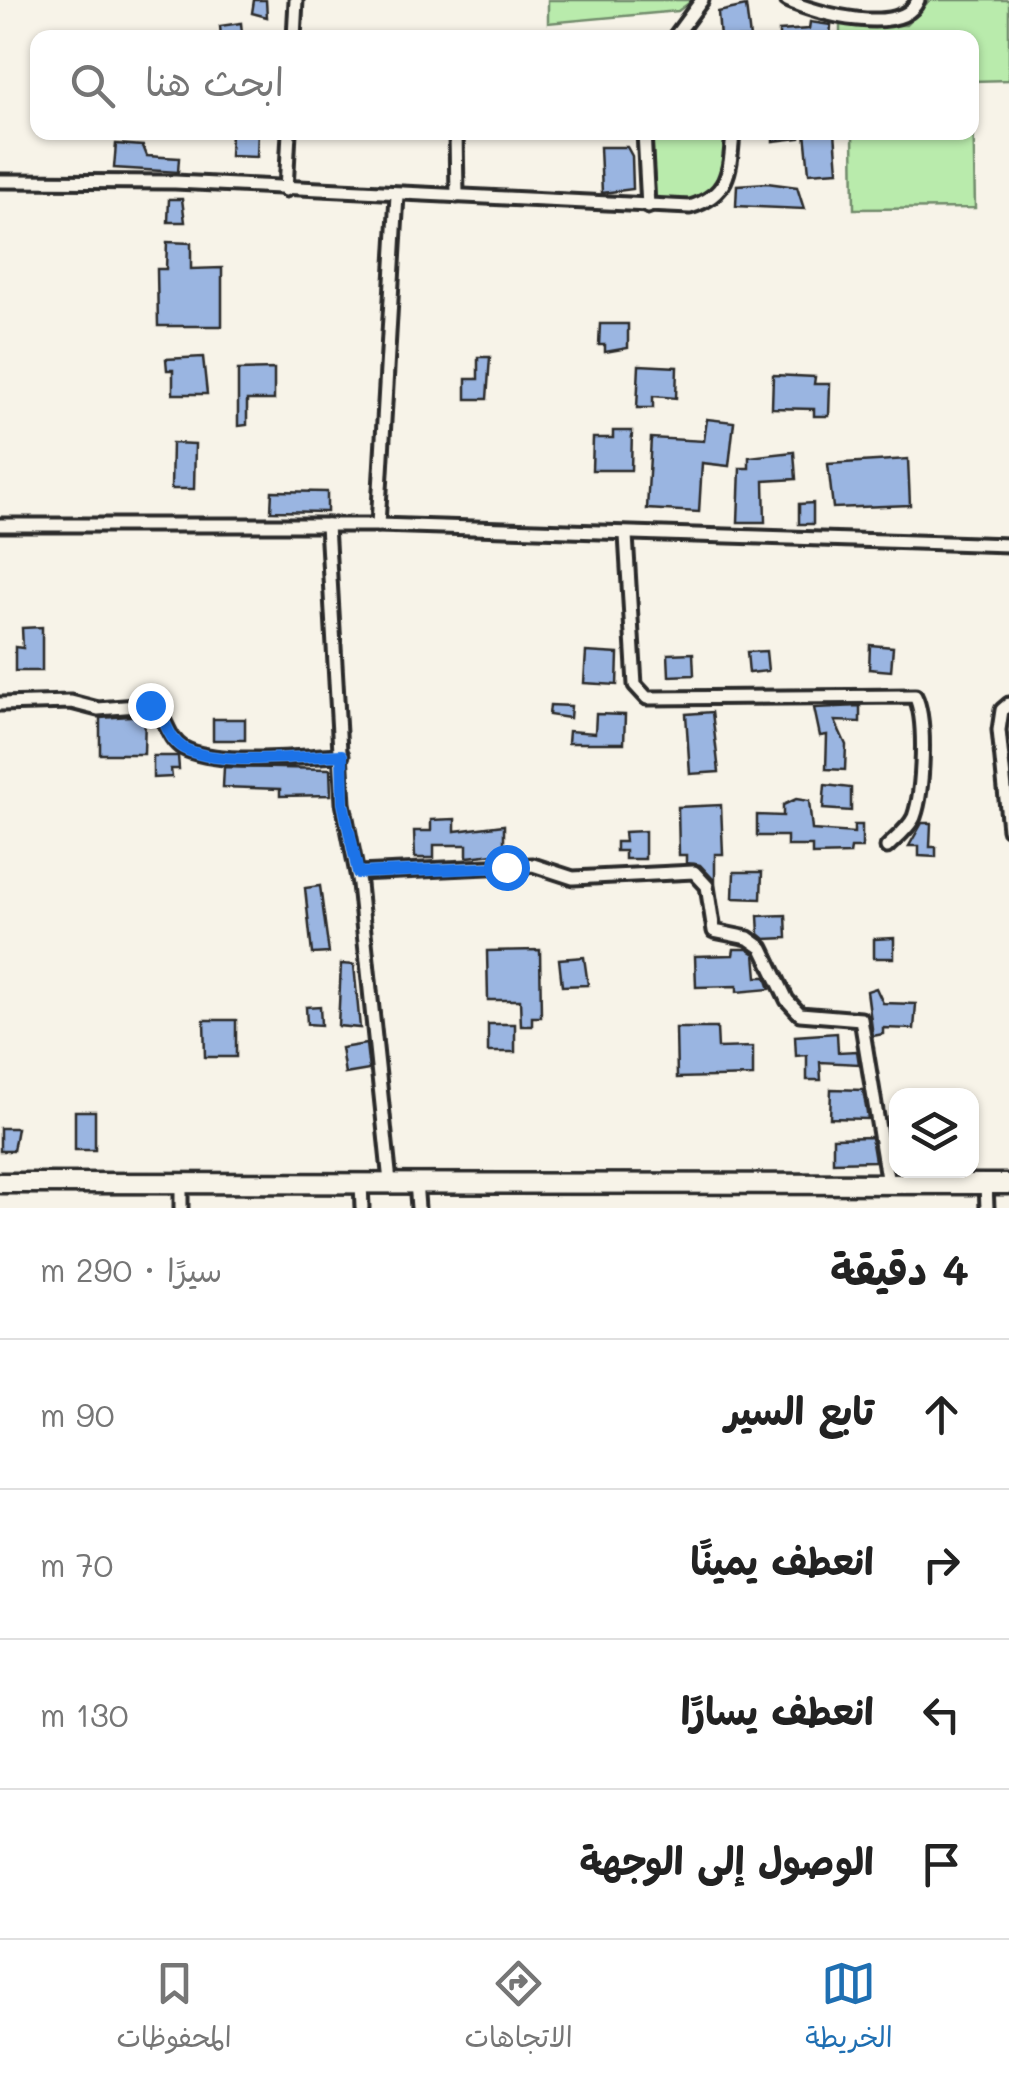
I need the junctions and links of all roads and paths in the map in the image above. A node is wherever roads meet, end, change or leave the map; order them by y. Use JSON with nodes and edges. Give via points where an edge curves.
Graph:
{"nodes":[{"id":1,"x":296,"y":0,"type":"edge"},
{"id":2,"x":702,"y":0,"type":"edge"},
{"id":3,"x":787,"y":0,"type":"edge"},
{"id":4,"x":918,"y":0,"type":"edge"},
{"id":5,"x":294,"y":30,"type":"edge"},
{"id":6,"x":680,"y":30,"type":"edge"},
{"id":7,"x":289,"y":140,"type":"edge"},
{"id":8,"x":456,"y":140,"type":"edge"},
{"id":9,"x":644,"y":140,"type":"edge"},
{"id":10,"x":732,"y":140,"type":"edge"},
{"id":11,"x":0,"y":181,"type":"edge"},
{"id":12,"x":286,"y":190,"type":"junction"},
{"id":13,"x":397,"y":195,"type":"junction"},
{"id":14,"x":457,"y":196,"type":"junction"},
{"id":15,"x":648,"y":206,"type":"junction"},
{"id":16,"x":327,"y":525,"type":"junction"},
{"id":17,"x":378,"y":525,"type":"junction"},
{"id":18,"x":0,"y":526,"type":"edge"},
{"id":19,"x":626,"y":535,"type":"junction"},
{"id":20,"x":1009,"y":545,"type":"edge"},
{"id":21,"x":0,"y":704,"type":"edge"},
{"id":22,"x":1009,"y":704,"type":"edge"},
{"id":23,"x":342,"y":755,"type":"junction"},
{"id":24,"x":1008,"y":828,"type":"edge"},
{"id":25,"x":887,"y":847,"type":"dead end"},
{"id":26,"x":358,"y":873,"type":"junction"},
{"id":27,"x":361,"y":1182,"type":"junction"},
{"id":28,"x":390,"y":1182,"type":"junction"},
{"id":29,"x":416,"y":1182,"type":"junction"},
{"id":30,"x":0,"y":1184,"type":"edge"},
{"id":31,"x":181,"y":1184,"type":"junction"},
{"id":32,"x":888,"y":1184,"type":"junction"},
{"id":33,"x":986,"y":1184,"type":"junction"},
{"id":34,"x":1009,"y":1184,"type":"edge"},
{"id":35,"x":181,"y":1208,"type":"edge"},
{"id":36,"x":362,"y":1208,"type":"edge"},
{"id":37,"x":418,"y":1208,"type":"edge"},
{"id":38,"x":987,"y":1208,"type":"edge"}],
"edges":[{"from":1,"to":5,"type":"street"},
{"from":2,"to":6,"type":"street"},
{"from":3,"to":4,"type":"street","via":[[883,22],[902,18]]},
{"from":7,"to":12,"type":"street"},
{"from":8,"to":14,"type":"street"},
{"from":9,"to":15,"type":"street"},
{"from":10,"to":15,"type":"street","via":[[721,192],[690,206]]},
{"from":11,"to":12,"type":"street"},
{"from":12,"to":13,"type":"street"},
{"from":13,"to":14,"type":"street"},
{"from":13,"to":17,"type":"street"},
{"from":14,"to":15,"type":"street"},
{"from":16,"to":17,"type":"street"},
{"from":16,"to":18,"type":"street"},
{"from":16,"to":23,"type":"street"},
{"from":17,"to":19,"type":"street"},
{"from":19,"to":20,"type":"street"},
{"from":19,"to":25,"type":"street","via":[[635,685],[646,698],[915,696],[922,759],[918,800],[913,820]]},
{"from":21,"to":23,"type":"street","via":[[150,705],[172,740],[205,756]]},
{"from":22,"to":24,"type":"street","via":[[999,730]]},
{"from":23,"to":26,"type":"street","via":[[343,803]]},
{"from":26,"to":28,"type":"street"},
{"from":26,"to":32,"type":"street","via":[[533,865],[574,878],[694,872],[707,886],[714,931],[762,948],[792,1008],[806,1016],[862,1019]]},
{"from":27,"to":28,"type":"street"},
{"from":27,"to":31,"type":"street"},
{"from":27,"to":36,"type":"street"},
{"from":28,"to":29,"type":"street"},
{"from":29,"to":32,"type":"street"},
{"from":29,"to":37,"type":"street"},
{"from":30,"to":31,"type":"street"},
{"from":31,"to":35,"type":"street"},
{"from":32,"to":33,"type":"street"},
{"from":33,"to":34,"type":"street"},
{"from":33,"to":38,"type":"street"}]}
